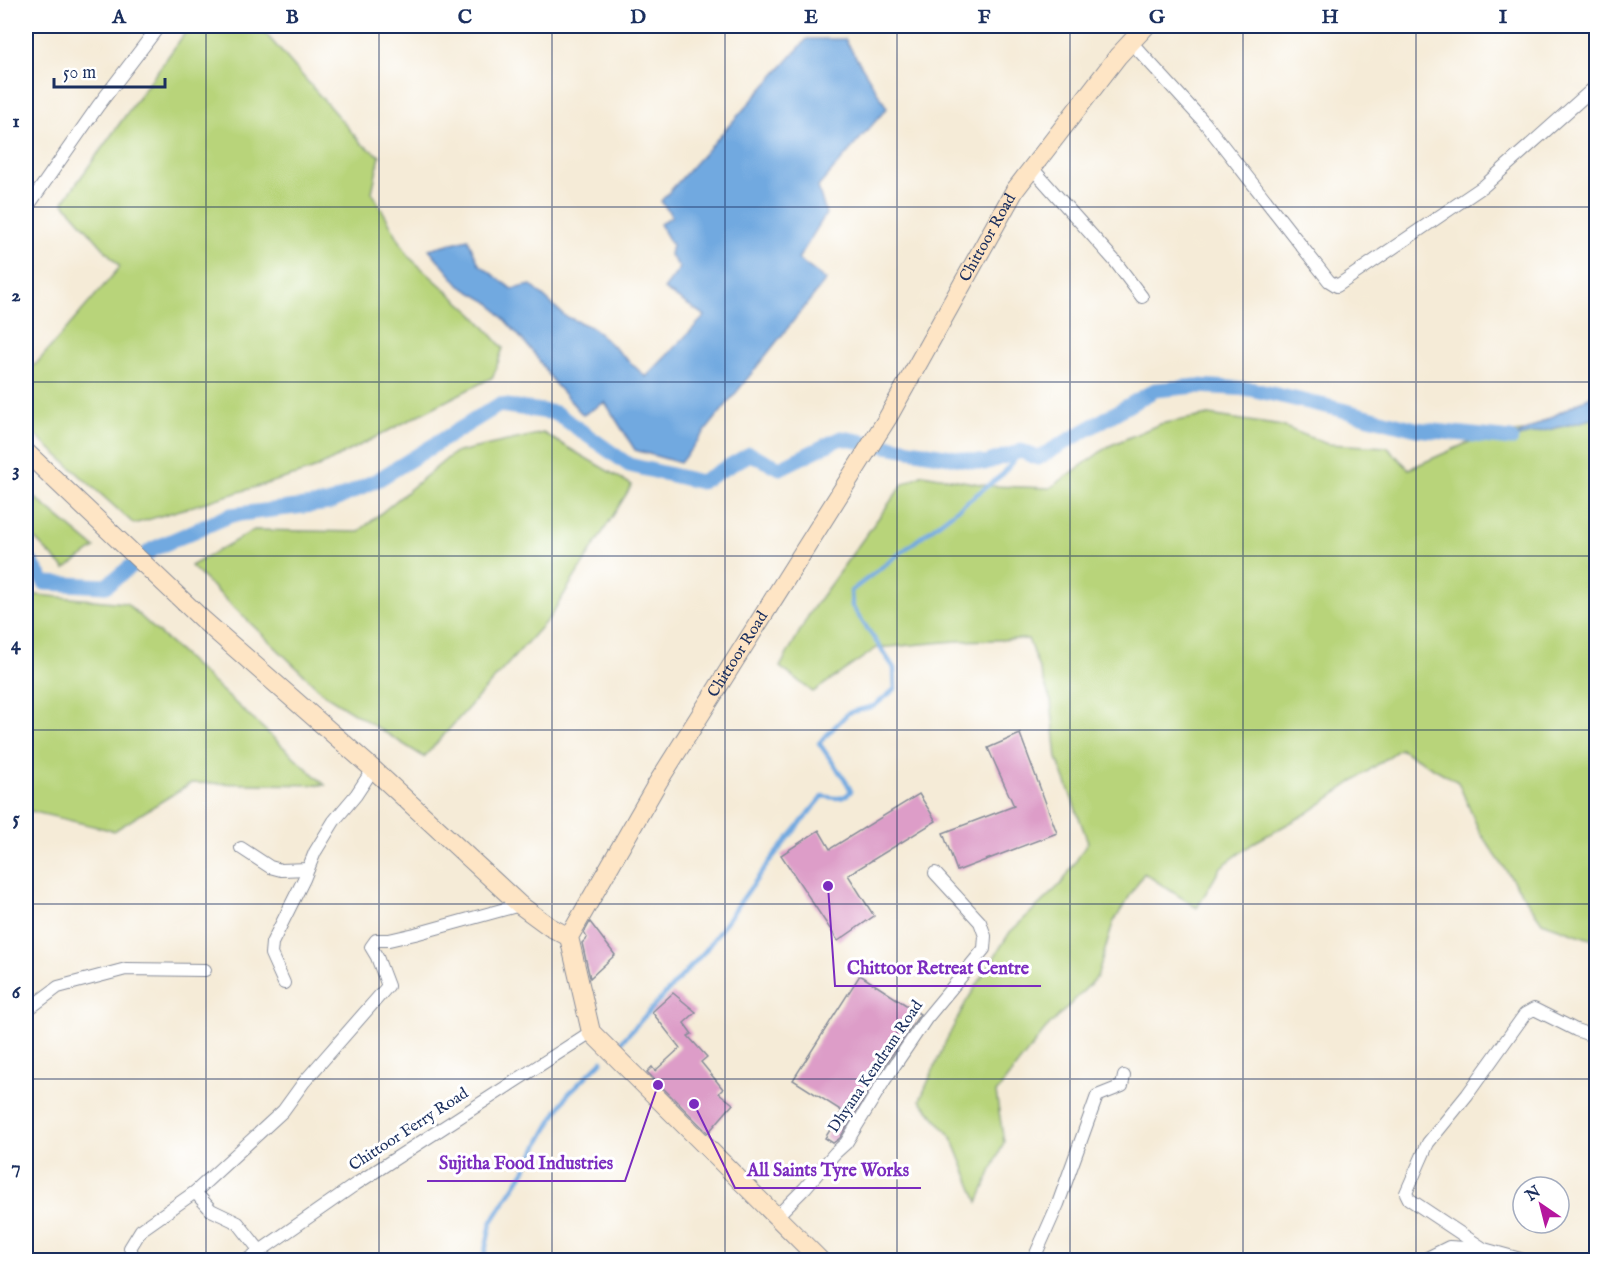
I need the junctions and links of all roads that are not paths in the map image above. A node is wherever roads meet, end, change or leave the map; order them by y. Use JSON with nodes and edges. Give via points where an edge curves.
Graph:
{"nodes":[{"id":1,"x":159,"y":26,"type":"edge"},
{"id":2,"x":1146,"y":26,"type":"edge"},
{"id":3,"x":1131,"y":42,"type":"junction"},
{"id":4,"x":1596,"y":86,"type":"edge"},
{"id":5,"x":1032,"y":168,"type":"junction"},
{"id":6,"x":26,"y":208,"type":"edge"},
{"id":7,"x":1142,"y":297,"type":"dead end"},
{"id":8,"x":26,"y":452,"type":"edge"},
{"id":9,"x":374,"y":770,"type":"junction"},
{"id":10,"x":241,"y":848,"type":"dead end"},
{"id":11,"x":308,"y":869,"type":"junction"},
{"id":12,"x":934,"y":873,"type":"dead end"},
{"id":13,"x":520,"y":905,"type":"junction"},
{"id":14,"x":569,"y":937,"type":"junction"},
{"id":15,"x":205,"y":970,"type":"dead end"},
{"id":16,"x":284,"y":983,"type":"dead end"},
{"id":17,"x":26,"y":1011,"type":"edge"},
{"id":18,"x":591,"y":1032,"type":"junction"},
{"id":19,"x":1596,"y":1037,"type":"edge"},
{"id":20,"x":1125,"y":1076,"type":"dead end"},
{"id":21,"x":195,"y":1192,"type":"junction"},
{"id":22,"x":776,"y":1216,"type":"junction"},
{"id":23,"x":1484,"y":1249,"type":"junction"},
{"id":24,"x":260,"y":1251,"type":"junction"},
{"id":25,"x":137,"y":1260,"type":"edge"},
{"id":26,"x":247,"y":1260,"type":"edge"},
{"id":27,"x":820,"y":1260,"type":"edge"},
{"id":28,"x":1038,"y":1260,"type":"edge"},
{"id":29,"x":1422,"y":1260,"type":"edge"},
{"id":30,"x":1524,"y":1260,"type":"edge"}],
"edges":[{"from":1,"to":6,"type":"street"},
{"from":2,"to":3,"type":"main road","name":"Chittoor Road"},
{"from":3,"to":4,"type":"street","via":[[1205,123],[1329,281],[1337,286],[1484,186]]},
{"from":3,"to":5,"type":"main road","name":"Chittoor Road"},
{"from":5,"to":7,"type":"street"},
{"from":5,"to":14,"type":"main road","name":"Chittoor Road","via":[[1015,190],[887,418],[658,782]]},
{"from":8,"to":9,"type":"main road","via":[[202,619]]},
{"from":9,"to":11,"type":"street","via":[[334,821]]},
{"from":9,"to":13,"type":"main road"},
{"from":10,"to":11,"type":"street","via":[[270,867]]},
{"from":11,"to":16,"type":"street","via":[[272,942],[271,954]]},
{"from":12,"to":22,"type":"street","name":"Dhyana Kendram Road","via":[[980,922],[984,950],[926,1019],[846,1143]]},
{"from":13,"to":14,"type":"main road"},
{"from":13,"to":21,"type":"street","via":[[398,938],[376,940],[371,947],[388,986],[283,1111]]},
{"from":14,"to":18,"type":"main road"},
{"from":15,"to":17,"type":"street","via":[[126,969],[58,987]]},
{"from":18,"to":22,"type":"main road"},
{"from":18,"to":24,"type":"street","name":"Chittoor Ferry Road"},
{"from":19,"to":23,"type":"street","via":[[1534,1009],[1525,1014],[1428,1143],[1406,1192],[1409,1199]]},
{"from":20,"to":28,"type":"street","via":[[1122,1086],[1097,1095],[1035,1256]]},
{"from":21,"to":24,"type":"street","via":[[211,1210],[238,1223]]},
{"from":21,"to":25,"type":"street","via":[[141,1230],[130,1248]]},
{"from":22,"to":27,"type":"main road"},
{"from":23,"to":29,"type":"street","via":[[1449,1247]]},
{"from":23,"to":30,"type":"street"},
{"from":24,"to":26,"type":"street","name":"Chittoor Ferry Road"}]}
